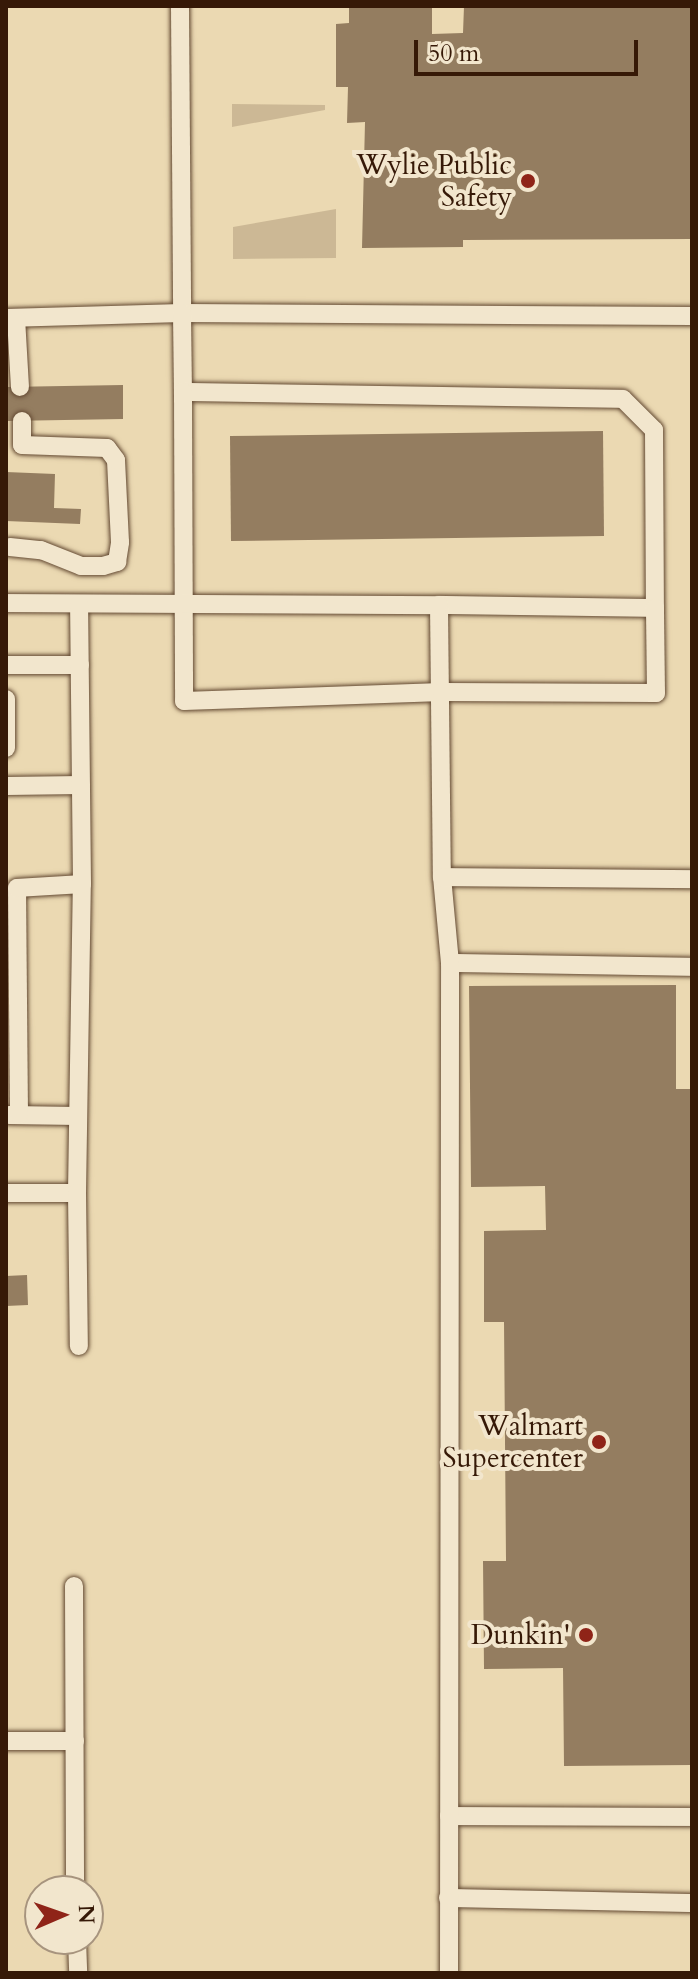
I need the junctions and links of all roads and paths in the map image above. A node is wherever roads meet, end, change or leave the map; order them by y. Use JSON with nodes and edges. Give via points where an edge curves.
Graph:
{"nodes":[{"id":1,"x":180,"y":6,"type":"edge"},
{"id":2,"x":182,"y":313,"type":"junction"},
{"id":3,"x":692,"y":316,"type":"edge"},
{"id":4,"x":11,"y":318,"type":"edge"},
{"id":5,"x":20,"y":387,"type":"dead end"},
{"id":6,"x":183,"y":392,"type":"junction"},
{"id":7,"x":22,"y":421,"type":"dead end"},
{"id":8,"x":14,"y":447,"type":"edge"},
{"id":9,"x":10,"y":547,"type":"dead end"},
{"id":10,"x":6,"y":603,"type":"edge"},
{"id":11,"x":79,"y":605,"type":"junction"},
{"id":12,"x":439,"y":605,"type":"junction"},
{"id":13,"x":183,"y":607,"type":"junction"},
{"id":14,"x":655,"y":608,"type":"junction"},
{"id":15,"x":6,"y":665,"type":"edge"},
{"id":16,"x":80,"y":665,"type":"junction"},
{"id":17,"x":442,"y":692,"type":"junction"},
{"id":18,"x":6,"y":699,"type":"edge"},
{"id":19,"x":6,"y":748,"type":"edge"},
{"id":20,"x":81,"y":785,"type":"junction"},
{"id":21,"x":6,"y":786,"type":"edge"},
{"id":22,"x":442,"y":877,"type":"junction"},
{"id":23,"x":692,"y":879,"type":"edge"},
{"id":24,"x":82,"y":884,"type":"junction"},
{"id":25,"x":450,"y":963,"type":"junction"},
{"id":26,"x":692,"y":967,"type":"edge"},
{"id":27,"x":12,"y":1115,"type":"edge"},
{"id":28,"x":78,"y":1116,"type":"junction"},
{"id":29,"x":6,"y":1193,"type":"edge"},
{"id":30,"x":77,"y":1193,"type":"junction"},
{"id":31,"x":79,"y":1346,"type":"dead end"},
{"id":32,"x":74,"y":1586,"type":"dead end"},
{"id":33,"x":6,"y":1741,"type":"edge"},
{"id":34,"x":75,"y":1741,"type":"junction"},
{"id":35,"x":449,"y":1816,"type":"junction"},
{"id":36,"x":692,"y":1817,"type":"edge"},
{"id":37,"x":75,"y":1875,"type":"edge"},
{"id":38,"x":448,"y":1898,"type":"junction"},
{"id":39,"x":692,"y":1903,"type":"edge"},
{"id":40,"x":449,"y":1973,"type":"edge"}],
"edges":[{"from":1,"to":2,"type":"lane"},
{"from":2,"to":3,"type":"lane"},
{"from":2,"to":4,"type":"lane"},
{"from":2,"to":6,"type":"lane"},
{"from":4,"to":5,"type":"lane"},
{"from":6,"to":13,"type":"lane"},
{"from":6,"to":14,"type":"lane","via":[[623,399],[654,430]]},
{"from":7,"to":8,"type":"lane"},
{"from":8,"to":9,"type":"lane","via":[[107,448],[116,460],[120,542],[117,562],[103,566],[81,566],[41,550]]},
{"from":10,"to":11,"type":"lane"},
{"from":11,"to":13,"type":"lane"},
{"from":11,"to":16,"type":"lane"},
{"from":12,"to":13,"type":"lane"},
{"from":12,"to":14,"type":"lane"},
{"from":12,"to":17,"type":"lane"},
{"from":13,"to":17,"type":"lane","via":[[184,701]]},
{"from":14,"to":17,"type":"lane","via":[[656,693]]},
{"from":15,"to":16,"type":"lane"},
{"from":16,"to":20,"type":"lane"},
{"from":17,"to":22,"type":"lane"},
{"from":18,"to":19,"type":"lane"},
{"from":20,"to":21,"type":"lane"},
{"from":20,"to":24,"type":"lane"},
{"from":22,"to":23,"type":"lane"},
{"from":22,"to":25,"type":"lane"},
{"from":24,"to":27,"type":"lane","via":[[17,888]]},
{"from":24,"to":28,"type":"lane"},
{"from":25,"to":26,"type":"lane"},
{"from":25,"to":35,"type":"lane"},
{"from":27,"to":28,"type":"lane"},
{"from":28,"to":30,"type":"lane"},
{"from":29,"to":30,"type":"lane"},
{"from":30,"to":31,"type":"lane"},
{"from":32,"to":34,"type":"lane"},
{"from":33,"to":34,"type":"lane"},
{"from":34,"to":37,"type":"lane"},
{"from":35,"to":36,"type":"lane"},
{"from":35,"to":38,"type":"lane"},
{"from":38,"to":39,"type":"lane"},
{"from":38,"to":40,"type":"lane"}]}
